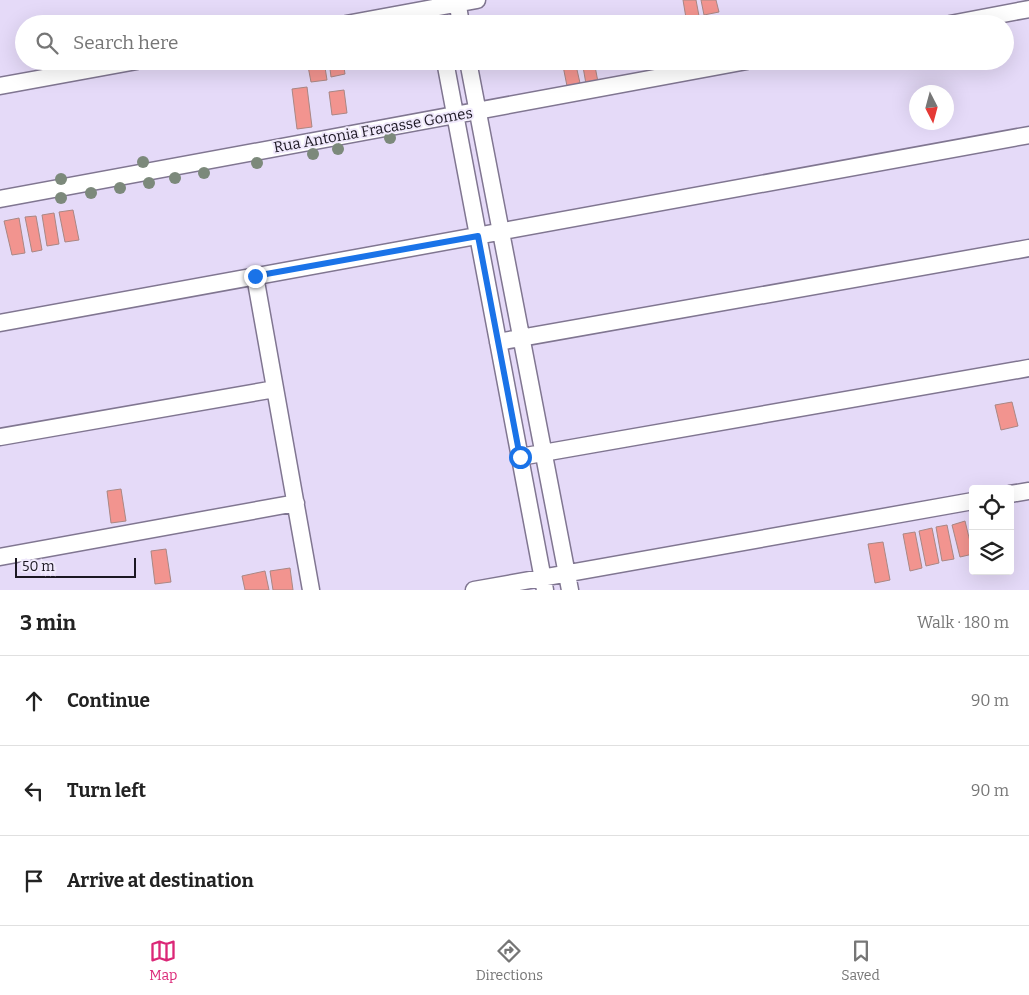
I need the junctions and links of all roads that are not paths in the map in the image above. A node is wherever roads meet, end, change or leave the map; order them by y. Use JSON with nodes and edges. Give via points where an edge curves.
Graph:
{"nodes":[{"id":1,"x":478,"y":0,"type":"edge"},
{"id":2,"x":457,"y":2,"type":"edge"},
{"id":3,"x":1029,"y":9,"type":"edge"},
{"id":4,"x":436,"y":11,"type":"edge"},
{"id":5,"x":408,"y":15,"type":"edge"},
{"id":6,"x":459,"y":15,"type":"edge"},
{"id":7,"x":997,"y":15,"type":"edge"},
{"id":8,"x":87,"y":70,"type":"edge"},
{"id":9,"x":447,"y":70,"type":"edge"},
{"id":10,"x":470,"y":70,"type":"edge"},
{"id":11,"x":698,"y":70,"type":"edge"},
{"id":12,"x":0,"y":86,"type":"edge"},
{"id":13,"x":477,"y":111,"type":"junction"},
{"id":14,"x":455,"y":115,"type":"junction"},
{"id":15,"x":1029,"y":135,"type":"edge"},
{"id":16,"x":0,"y":199,"type":"edge"},
{"id":17,"x":501,"y":231,"type":"junction"},
{"id":18,"x":478,"y":236,"type":"junction"},
{"id":19,"x":1029,"y":248,"type":"edge"},
{"id":20,"x":255,"y":276,"type":"junction"},
{"id":21,"x":0,"y":323,"type":"edge"},
{"id":22,"x":522,"y":338,"type":"junction"},
{"id":23,"x":498,"y":342,"type":"junction"},
{"id":24,"x":1029,"y":368,"type":"edge"},
{"id":25,"x":275,"y":388,"type":"junction"},
{"id":26,"x":0,"y":437,"type":"edge"},
{"id":27,"x":544,"y":452,"type":"junction"},
{"id":28,"x":520,"y":457,"type":"junction"},
{"id":29,"x":1029,"y":491,"type":"edge"},
{"id":30,"x":1014,"y":493,"type":"edge"},
{"id":31,"x":969,"y":502,"type":"edge"},
{"id":32,"x":296,"y":503,"type":"junction"},
{"id":33,"x":0,"y":557,"type":"edge"},
{"id":34,"x":566,"y":573,"type":"junction"},
{"id":35,"x":543,"y":584,"type":"edge"},
{"id":36,"x":311,"y":590,"type":"edge"},
{"id":37,"x":474,"y":590,"type":"edge"},
{"id":38,"x":570,"y":590,"type":"edge"}],
"edges":[{"from":1,"to":2,"type":"street"},
{"from":2,"to":4,"type":"street"},
{"from":2,"to":6,"type":"street"},
{"from":3,"to":7,"type":"street"},
{"from":4,"to":5,"type":"street"},
{"from":8,"to":12,"type":"street"},
{"from":9,"to":14,"type":"street"},
{"from":10,"to":13,"type":"street"},
{"from":11,"to":13,"type":"street","name":"Rua Antonia Fracasse Gomes"},
{"from":13,"to":14,"type":"street","name":"Rua Antonia Fracasse Gomes"},
{"from":13,"to":17,"type":"street"},
{"from":14,"to":16,"type":"street","name":"Rua Antonia Fracasse Gomes"},
{"from":14,"to":18,"type":"street"},
{"from":15,"to":17,"type":"street"},
{"from":17,"to":18,"type":"street"},
{"from":17,"to":22,"type":"street"},
{"from":18,"to":20,"type":"street"},
{"from":18,"to":23,"type":"street"},
{"from":19,"to":22,"type":"street"},
{"from":20,"to":21,"type":"street"},
{"from":20,"to":25,"type":"street"},
{"from":22,"to":23,"type":"street"},
{"from":22,"to":27,"type":"street"},
{"from":23,"to":28,"type":"street"},
{"from":24,"to":27,"type":"street"},
{"from":25,"to":26,"type":"street"},
{"from":25,"to":32,"type":"street"},
{"from":27,"to":28,"type":"street"},
{"from":27,"to":34,"type":"street"},
{"from":28,"to":35,"type":"street"},
{"from":29,"to":30,"type":"street"},
{"from":31,"to":34,"type":"street"},
{"from":32,"to":33,"type":"street"},
{"from":32,"to":36,"type":"street"},
{"from":34,"to":35,"type":"street"},
{"from":34,"to":38,"type":"street"},
{"from":35,"to":37,"type":"street"}]}
